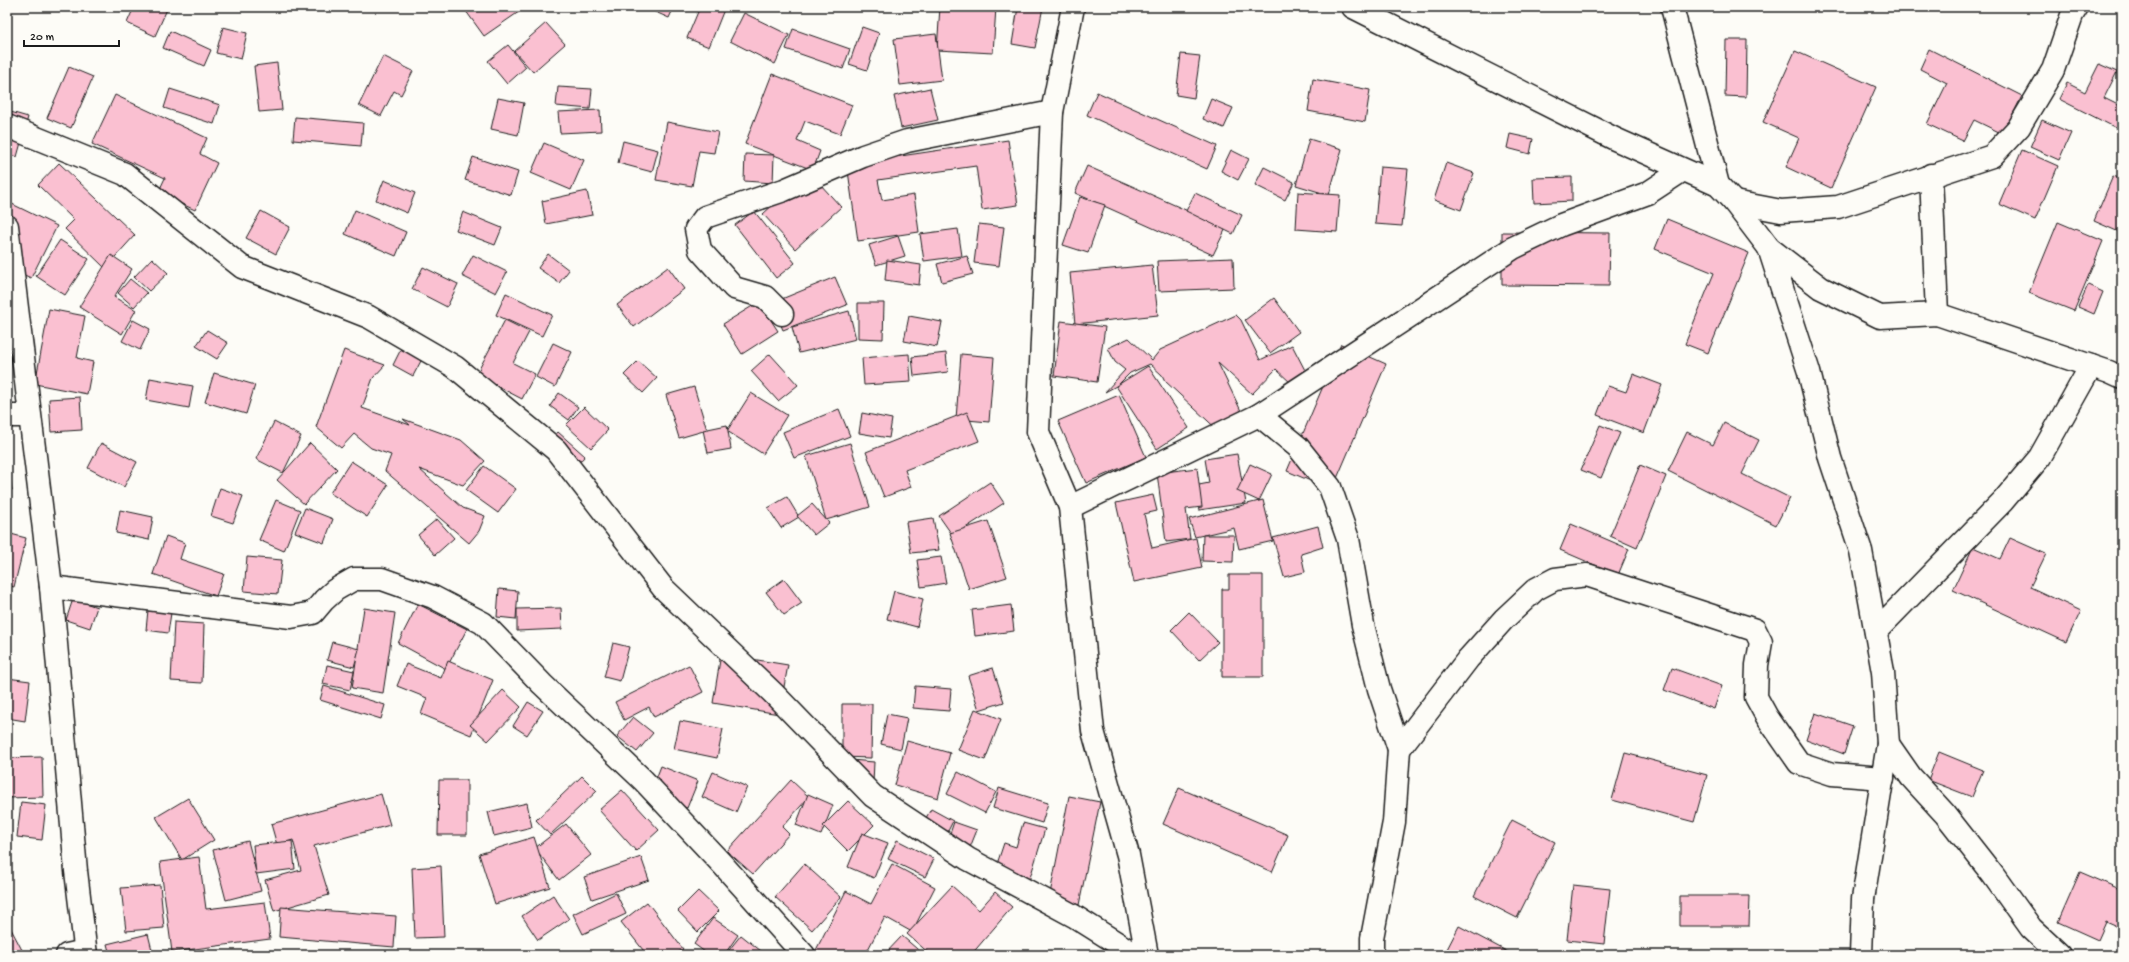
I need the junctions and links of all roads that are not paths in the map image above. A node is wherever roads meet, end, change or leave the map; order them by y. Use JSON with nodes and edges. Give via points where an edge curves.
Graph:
{"nodes":[{"id":1,"x":1074,"y":7,"type":"edge"},
{"id":2,"x":1353,"y":7,"type":"edge"},
{"id":3,"x":1672,"y":7,"type":"edge"},
{"id":4,"x":2077,"y":7,"type":"edge"},
{"id":5,"x":1052,"y":112,"type":"junction"},
{"id":6,"x":7,"y":126,"type":"edge"},
{"id":7,"x":1683,"y":170,"type":"junction"},
{"id":8,"x":1931,"y":176,"type":"junction"},
{"id":9,"x":1718,"y":185,"type":"junction"},
{"id":10,"x":1734,"y":202,"type":"junction"},
{"id":11,"x":7,"y":226,"type":"edge"},
{"id":12,"x":1768,"y":248,"type":"junction"},
{"id":13,"x":782,"y":314,"type":"dead end"},
{"id":14,"x":1937,"y":314,"type":"junction"},
{"id":15,"x":2091,"y":366,"type":"junction"},
{"id":16,"x":2122,"y":378,"type":"edge"},
{"id":17,"x":7,"y":416,"type":"edge"},
{"id":18,"x":29,"y":416,"type":"junction"},
{"id":19,"x":1259,"y":416,"type":"junction"},
{"id":20,"x":1070,"y":507,"type":"junction"},
{"id":21,"x":51,"y":587,"type":"junction"},
{"id":22,"x":1876,"y":631,"type":"junction"},
{"id":23,"x":1888,"y":744,"type":"junction"},
{"id":24,"x":1399,"y":748,"type":"junction"},
{"id":25,"x":1882,"y":778,"type":"junction"},
{"id":26,"x":79,"y":954,"type":"edge"},
{"id":27,"x":804,"y":955,"type":"edge"},
{"id":28,"x":1136,"y":955,"type":"edge"},
{"id":29,"x":1147,"y":955,"type":"edge"},
{"id":30,"x":1372,"y":955,"type":"edge"},
{"id":31,"x":1861,"y":955,"type":"edge"},
{"id":32,"x":2060,"y":955,"type":"edge"}],
"edges":[{"from":1,"to":5,"type":"street"},
{"from":2,"to":7,"type":"street","via":[[1615,139]]},
{"from":3,"to":9,"type":"street"},
{"from":4,"to":8,"type":"street","via":[[2053,70],[2019,128],[1992,156]]},
{"from":5,"to":13,"type":"street","via":[[907,141],[863,156],[784,190],[706,217],[696,229],[700,250],[734,288],[765,297]]},
{"from":5,"to":20,"type":"street","via":[[1038,432]]},
{"from":6,"to":28,"type":"street","via":[[125,174],[242,267],[369,318],[455,367],[556,450],[663,588],[773,693],[873,796],[968,860],[1074,916]]},
{"from":7,"to":9,"type":"street"},
{"from":7,"to":19,"type":"street","via":[[1648,193],[1562,225],[1513,248]]},
{"from":8,"to":10,"type":"street","via":[[1838,207],[1781,212]]},
{"from":8,"to":14,"type":"street"},
{"from":9,"to":10,"type":"street"},
{"from":10,"to":12,"type":"street"},
{"from":11,"to":18,"type":"street"},
{"from":12,"to":14,"type":"street","via":[[1821,288],[1880,317]]},
{"from":12,"to":22,"type":"street","via":[[1809,372],[1830,458],[1861,551]]},
{"from":14,"to":15,"type":"street"},
{"from":15,"to":16,"type":"street"},
{"from":15,"to":22,"type":"street","via":[[2040,457],[2003,501]]},
{"from":17,"to":18,"type":"street"},
{"from":18,"to":21,"type":"street"},
{"from":19,"to":20,"type":"street"},
{"from":19,"to":24,"type":"street","via":[[1298,447],[1330,487],[1348,539],[1363,625],[1379,689]]},
{"from":20,"to":29,"type":"street","via":[[1092,731],[1128,855]]},
{"from":21,"to":26,"type":"street"},
{"from":21,"to":27,"type":"street","via":[[291,617],[313,613],[335,590],[354,579],[382,579],[433,597],[483,623],[542,684],[643,780]]},
{"from":22,"to":23,"type":"street","via":[[1883,672]]},
{"from":23,"to":25,"type":"street"},
{"from":23,"to":32,"type":"street","via":[[1911,777],[1945,814],[1993,875],[2031,928]]},
{"from":24,"to":25,"type":"street","via":[[1468,659],[1536,589],[1555,579],[1587,575],[1755,630],[1761,642],[1756,697],[1799,763],[1832,774]]},
{"from":24,"to":30,"type":"street","via":[[1394,822],[1372,938]]},
{"from":25,"to":31,"type":"street","via":[[1863,899]]}]}
